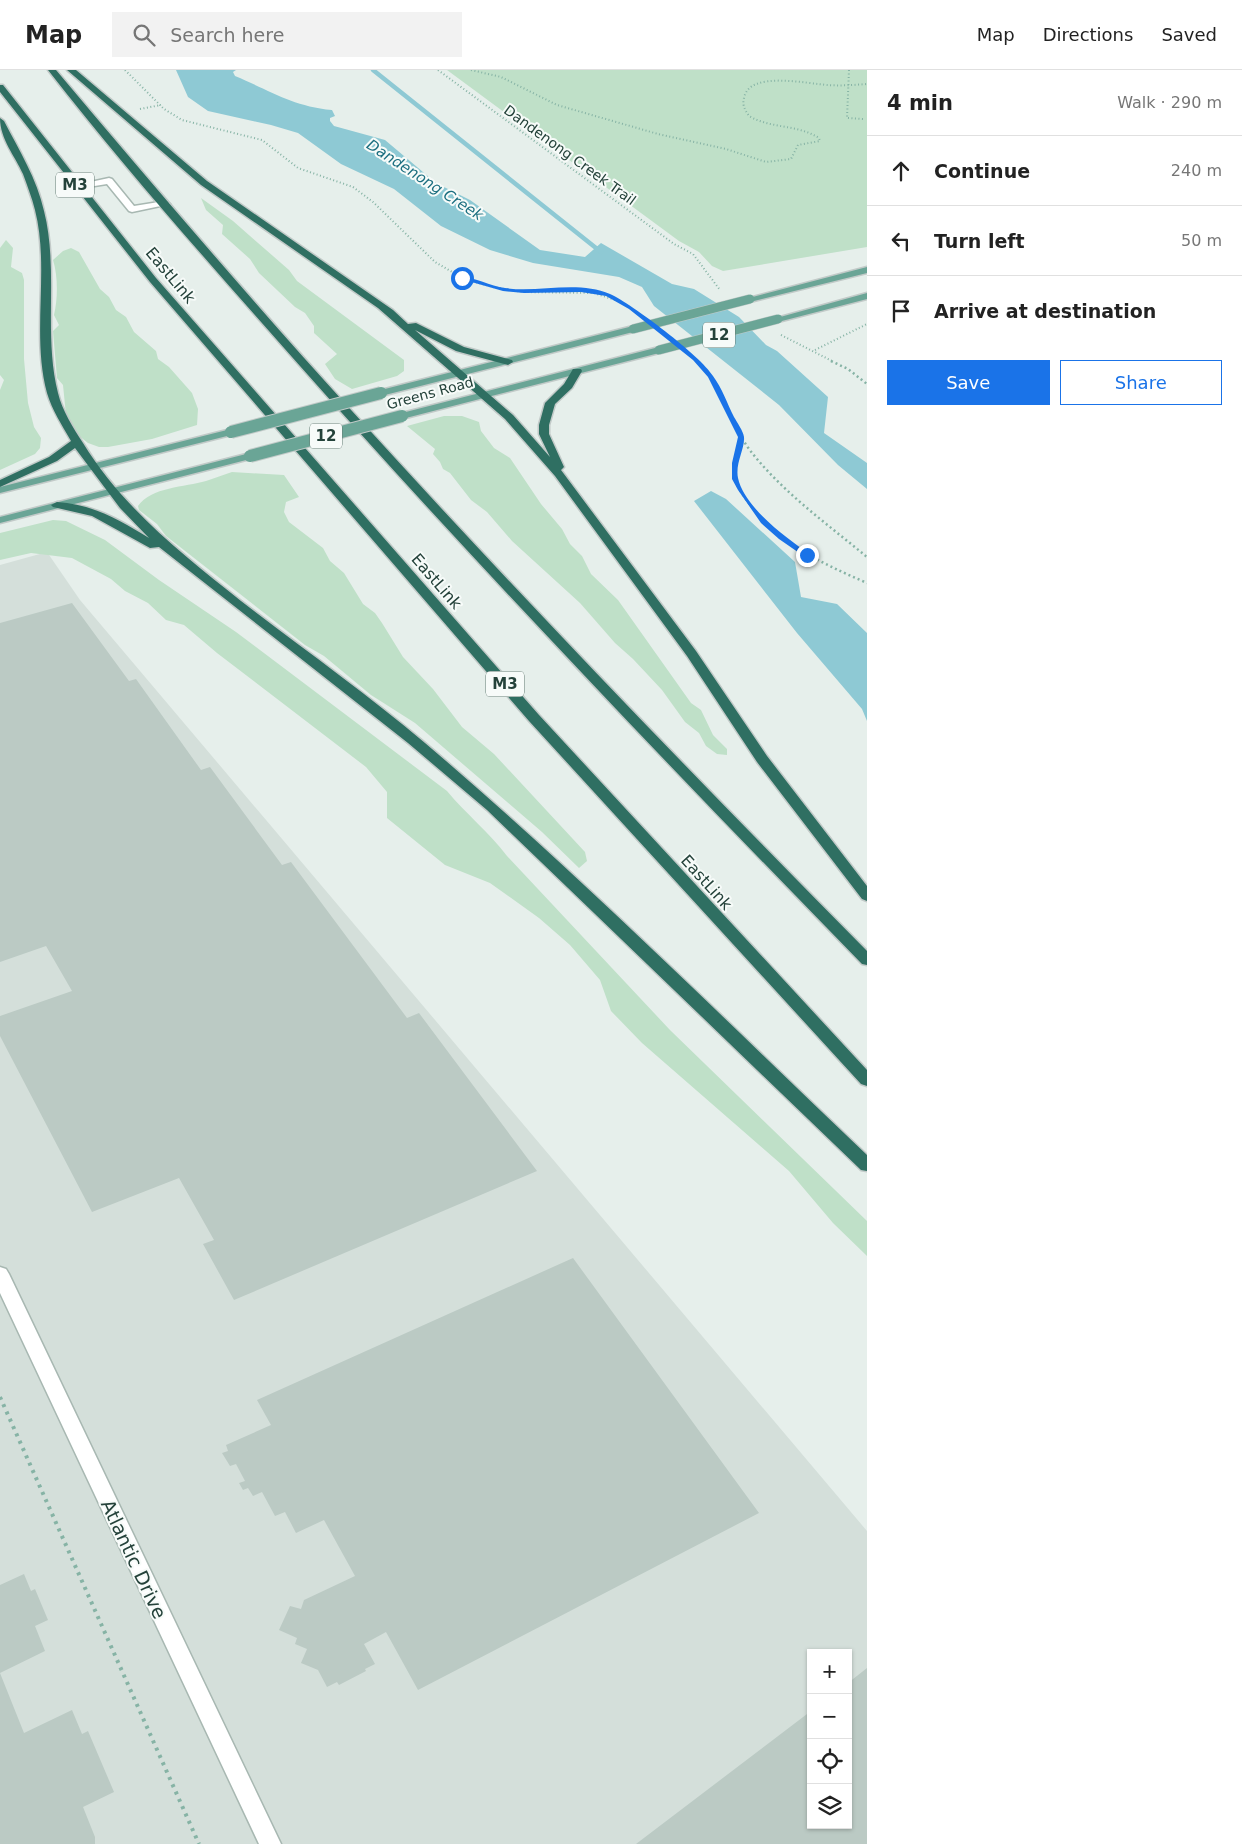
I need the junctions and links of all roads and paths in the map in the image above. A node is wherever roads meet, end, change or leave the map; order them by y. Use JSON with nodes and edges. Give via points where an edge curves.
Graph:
{"nodes":[{"id":1,"x":52,"y":70,"type":"edge"},
{"id":2,"x":71,"y":70,"type":"edge"},
{"id":3,"x":125,"y":70,"type":"edge"},
{"id":4,"x":438,"y":70,"type":"edge"},
{"id":5,"x":471,"y":70,"type":"edge"},
{"id":6,"x":849,"y":70,"type":"edge"},
{"id":7,"x":867,"y":84,"type":"edge"},
{"id":8,"x":848,"y":85,"type":"junction"},
{"id":9,"x":0,"y":87,"type":"edge"},
{"id":10,"x":864,"y":120,"type":"dead end"},
{"id":11,"x":0,"y":121,"type":"edge"},
{"id":12,"x":76,"y":186,"type":"junction"},
{"id":13,"x":165,"y":204,"type":"junction"},
{"id":14,"x":693,"y":254,"type":"dead end"},
{"id":15,"x":867,"y":270,"type":"edge"},
{"id":16,"x":867,"y":296,"type":"edge"},
{"id":17,"x":383,"y":308,"type":"junction"},
{"id":18,"x":636,"y":313,"type":"dead end"},
{"id":19,"x":867,"y":324,"type":"edge"},
{"id":20,"x":688,"y":354,"type":"dead end"},
{"id":21,"x":508,"y":362,"type":"junction"},
{"id":22,"x":577,"y":371,"type":"junction"},
{"id":23,"x":458,"y":374,"type":"junction"},
{"id":24,"x":867,"y":384,"type":"edge"},
{"id":25,"x":483,"y":394,"type":"junction"},
{"id":26,"x":741,"y":437,"type":"junction"},
{"id":27,"x":76,"y":442,"type":"junction"},
{"id":28,"x":94,"y":466,"type":"junction"},
{"id":29,"x":559,"y":474,"type":"junction"},
{"id":30,"x":0,"y":484,"type":"edge"},
{"id":31,"x":0,"y":490,"type":"edge"},
{"id":32,"x":113,"y":491,"type":"junction"},
{"id":33,"x":57,"y":505,"type":"junction"},
{"id":34,"x":0,"y":520,"type":"edge"},
{"id":35,"x":867,"y":556,"type":"edge"},
{"id":36,"x":192,"y":569,"type":"junction"},
{"id":37,"x":867,"y":583,"type":"edge"},
{"id":38,"x":867,"y":896,"type":"edge"},
{"id":39,"x":867,"y":960,"type":"edge"},
{"id":40,"x":867,"y":1080,"type":"edge"},
{"id":41,"x":867,"y":1165,"type":"edge"},
{"id":42,"x":0,"y":1274,"type":"edge"},
{"id":43,"x":0,"y":1397,"type":"edge"},
{"id":44,"x":198,"y":1844,"type":"edge"},
{"id":45,"x":270,"y":1844,"type":"edge"}],
"edges":[{"from":1,"to":13,"type":"highway"},
{"from":2,"to":17,"type":"highway","via":[[204,183]]},
{"from":3,"to":18,"type":"path","via":[[181,120],[255,137],[273,146],[295,166],[336,179],[360,191],[450,273],[480,284],[524,292],[594,291],[620,301]]},
{"from":4,"to":14,"type":"path","name":"Dandenong Creek Trail","via":[[674,244]]},
{"from":5,"to":8,"type":"path","via":[[501,77],[556,105],[766,162],[784,162],[796,152],[798,145],[820,141],[805,129],[760,122],[746,114],[745,91],[755,82],[778,77]]},
{"from":6,"to":8,"type":"path"},
{"from":7,"to":8,"type":"path"},
{"from":8,"to":10,"type":"path","via":[[847,118]]},
{"from":9,"to":12,"type":"highway","name":"EastLink","number":"M3"},
{"from":11,"to":27,"type":"highway","via":[[27,174],[40,211],[49,371],[57,406]]},
{"from":12,"to":13,"type":"street","via":[[109,181],[132,209]]},
{"from":12,"to":40,"type":"highway","name":"EastLink","number":"M3","via":[[153,280],[534,718]]},
{"from":13,"to":39,"type":"highway","via":[[402,474],[604,690]]},
{"from":15,"to":21,"type":"main road","name":"Greens Road","number":"12","bridge":true},
{"from":16,"to":22,"type":"main road","name":"Greens Road","number":"12","bridge":true},
{"from":17,"to":21,"type":"highway","via":[[460,349]]},
{"from":17,"to":23,"type":"highway"},
{"from":19,"to":24,"type":"path","via":[[814,350]]},
{"from":20,"to":26,"type":"path","via":[[711,376]]},
{"from":21,"to":23,"type":"main road","name":"Greens Road","number":"12"},
{"from":22,"to":25,"type":"main road","name":"Greens Road","number":"12"},
{"from":22,"to":29,"type":"highway","via":[[568,386],[550,403],[544,425],[544,434],[556,458]]},
{"from":23,"to":25,"type":"highway"},
{"from":23,"to":28,"type":"main road","name":"Greens Road","number":"12","bridge":true},
{"from":25,"to":29,"type":"highway","via":[[522,430]]},
{"from":25,"to":32,"type":"main road","name":"Greens Road","number":"12","bridge":true},
{"from":26,"to":35,"type":"path","via":[[775,478]]},
{"from":26,"to":37,"type":"path","via":[[735,479],[764,522],[793,547]]},
{"from":27,"to":28,"type":"highway"},
{"from":27,"to":30,"type":"highway","via":[[52,459]]},
{"from":28,"to":31,"type":"main road","name":"Greens Road","number":"12"},
{"from":28,"to":32,"type":"highway"},
{"from":29,"to":38,"type":"highway","via":[[692,654],[762,759]]},
{"from":32,"to":33,"type":"main road","name":"Greens Road","number":"12"},
{"from":32,"to":36,"type":"highway","via":[[145,530]]},
{"from":33,"to":34,"type":"main road","name":"Greens Road","number":"12"},
{"from":33,"to":36,"type":"highway","via":[[83,508],[105,517]]},
{"from":36,"to":41,"type":"highway","via":[[413,740],[486,801]]},
{"from":42,"to":45,"type":"street","name":"Atlantic Drive"},
{"from":43,"to":44,"type":"path"}]}
